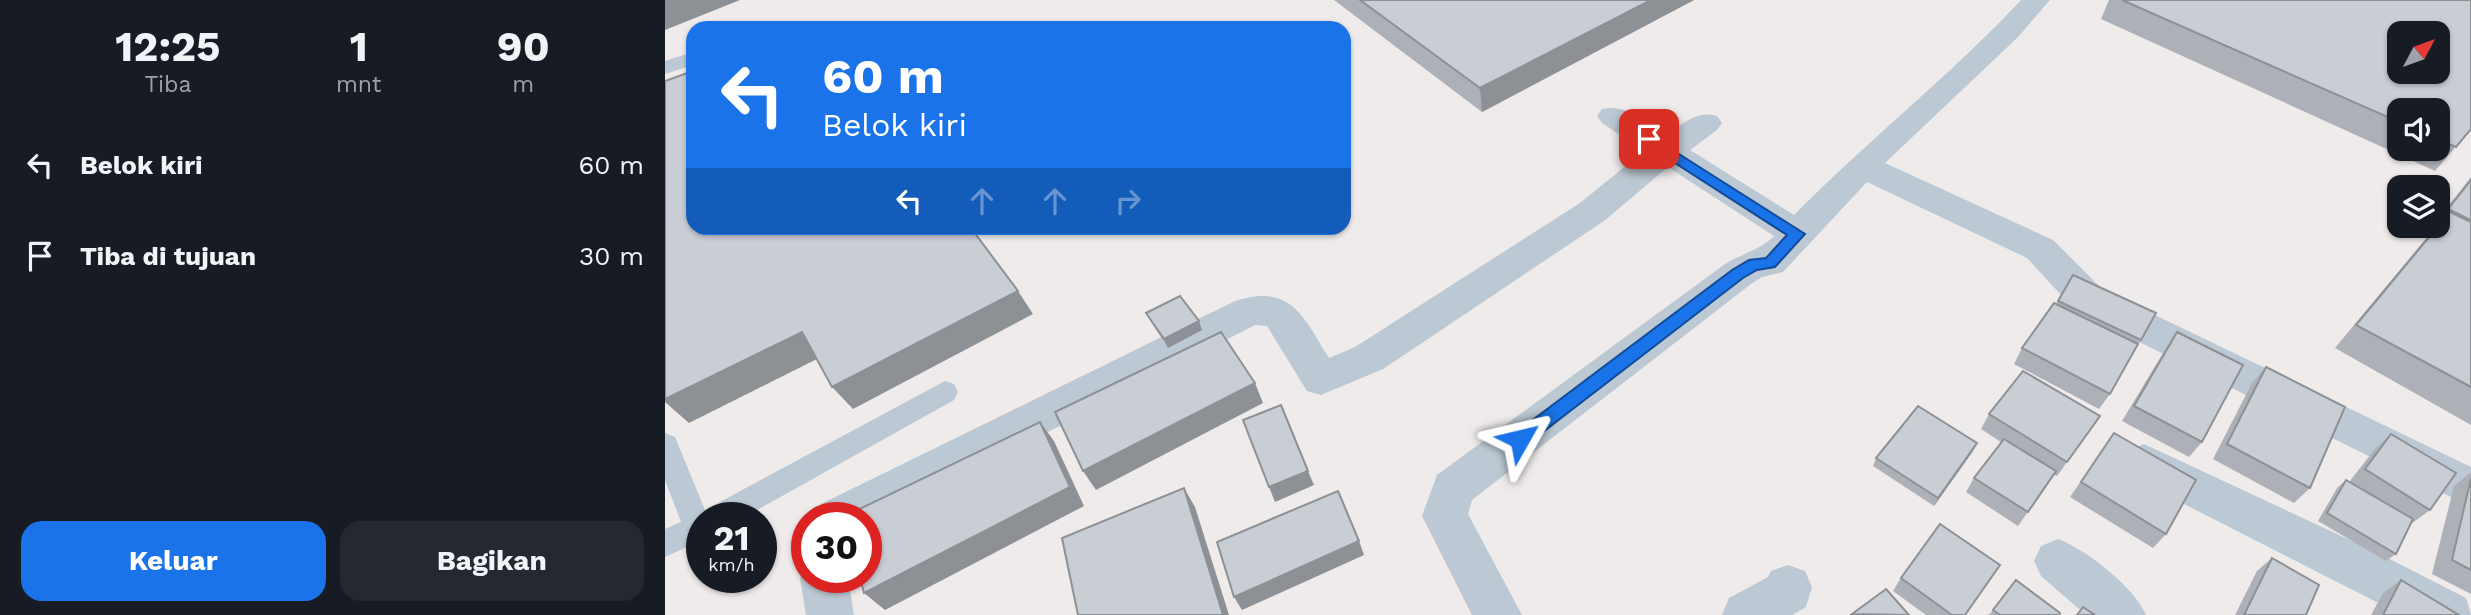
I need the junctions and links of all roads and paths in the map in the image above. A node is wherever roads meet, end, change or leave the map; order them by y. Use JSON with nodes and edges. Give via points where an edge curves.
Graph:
{"nodes":[{"id":1,"x":2036,"y":0,"type":"edge"},
{"id":2,"x":686,"y":60,"type":"edge"},
{"id":3,"x":665,"y":68,"type":"edge"},
{"id":4,"x":1613,"y":116,"type":"dead end"},
{"id":5,"x":1706,"y":123,"type":"dead end"},
{"id":6,"x":1666,"y":151,"type":"junction"},
{"id":7,"x":1862,"y":166,"type":"junction"},
{"id":8,"x":1797,"y":234,"type":"junction"},
{"id":9,"x":945,"y":392,"type":"dead end"},
{"id":10,"x":665,"y":445,"type":"edge"},
{"id":11,"x":2107,"y":445,"type":"edge"},
{"id":12,"x":2471,"y":488,"type":"edge"},
{"id":13,"x":694,"y":502,"type":"edge"},
{"id":14,"x":745,"y":502,"type":"edge"},
{"id":15,"x":869,"y":502,"type":"edge"},
{"id":16,"x":686,"y":534,"type":"edge"},
{"id":17,"x":665,"y":544,"type":"edge"},
{"id":18,"x":2058,"y":561,"type":"dead end"},
{"id":19,"x":1789,"y":587,"type":"dead end"},
{"id":20,"x":826,"y":593,"type":"edge"},
{"id":21,"x":830,"y":615,"type":"edge"},
{"id":22,"x":1498,"y":615,"type":"edge"},
{"id":23,"x":1746,"y":615,"type":"edge"},
{"id":24,"x":2122,"y":615,"type":"edge"},
{"id":25,"x":2449,"y":615,"type":"edge"}],
"edges":[{"from":1,"to":7,"type":"street"},
{"from":2,"to":3,"type":"lane"},
{"from":4,"to":6,"type":"street"},
{"from":5,"to":6,"type":"street"},
{"from":6,"to":8,"type":"street"},
{"from":6,"to":15,"type":"street","via":[[1593,212],[1369,358],[1321,379],[1281,316],[1268,310],[1249,311]]},
{"from":7,"to":8,"type":"street"},
{"from":7,"to":12,"type":"street","via":[[2041,249],[2054,257],[2077,291],[2089,300]]},
{"from":8,"to":22,"type":"street","via":[[1770,263],[1754,264],[1738,274],[1453,489],[1445,516]]},
{"from":9,"to":14,"type":"lane"},
{"from":10,"to":13,"type":"lane"},
{"from":11,"to":25,"type":"street"},
{"from":16,"to":17,"type":"lane"},
{"from":18,"to":24,"type":"street"},
{"from":19,"to":23,"type":"street"},
{"from":20,"to":21,"type":"street"}]}
